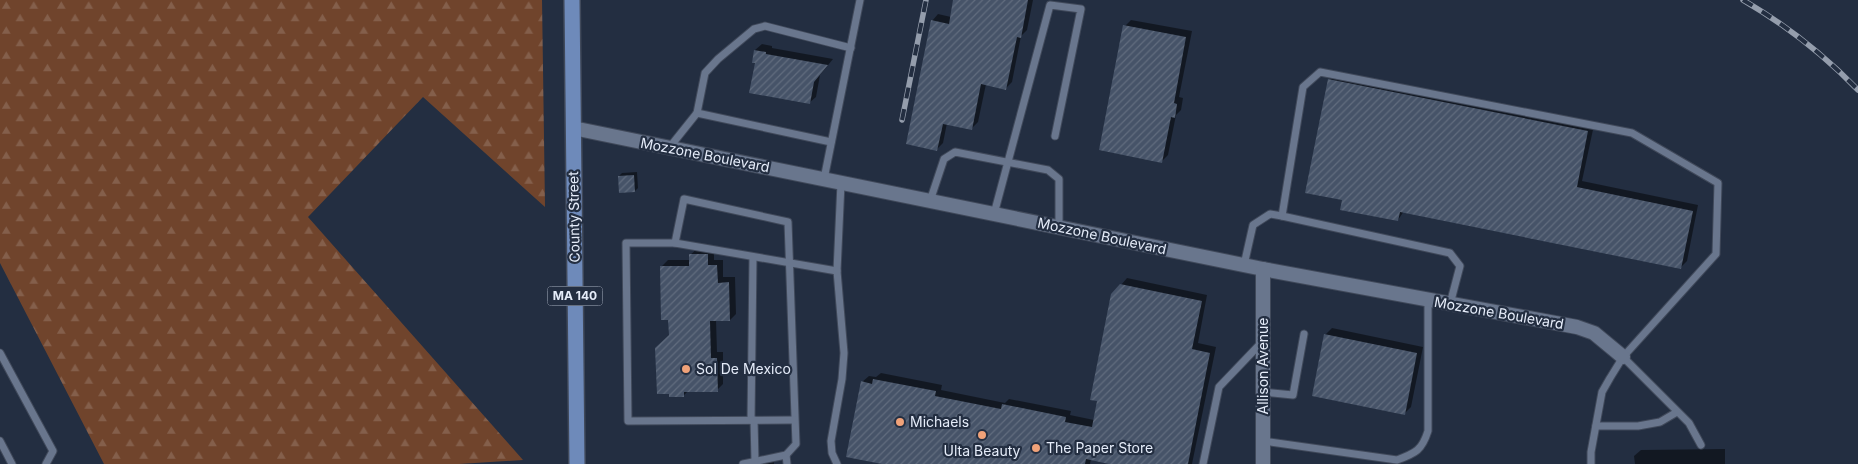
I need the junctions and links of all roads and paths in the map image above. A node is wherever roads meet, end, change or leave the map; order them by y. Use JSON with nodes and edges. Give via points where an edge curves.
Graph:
{"nodes":[{"id":1,"x":572,"y":0,"type":"edge"},
{"id":2,"x":860,"y":0,"type":"edge"},
{"id":3,"x":850,"y":48,"type":"junction"},
{"id":4,"x":697,"y":113,"type":"junction"},
{"id":5,"x":573,"y":128,"type":"junction"},
{"id":6,"x":1055,"y":136,"type":"dead end"},
{"id":7,"x":831,"y":142,"type":"junction"},
{"id":8,"x":670,"y":148,"type":"junction"},
{"id":9,"x":1007,"y":161,"type":"junction"},
{"id":10,"x":824,"y":179,"type":"junction"},
{"id":11,"x":841,"y":183,"type":"junction"},
{"id":12,"x":930,"y":201,"type":"junction"},
{"id":13,"x":994,"y":214,"type":"junction"},
{"id":14,"x":1282,"y":216,"type":"junction"},
{"id":15,"x":1059,"y":227,"type":"junction"},
{"id":16,"x":675,"y":242,"type":"junction"},
{"id":17,"x":753,"y":257,"type":"junction"},
{"id":18,"x":790,"y":263,"type":"junction"},
{"id":19,"x":1244,"y":265,"type":"junction"},
{"id":20,"x":1263,"y":269,"type":"junction"},
{"id":21,"x":837,"y":271,"type":"junction"},
{"id":22,"x":1428,"y":301,"type":"junction"},
{"id":23,"x":1450,"y":304,"type":"junction"},
{"id":24,"x":1304,"y":334,"type":"dead end"},
{"id":25,"x":1263,"y":341,"type":"junction"},
{"id":26,"x":0,"y":353,"type":"edge"},
{"id":27,"x":1623,"y":357,"type":"junction"},
{"id":28,"x":1263,"y":392,"type":"junction"},
{"id":29,"x":1677,"y":412,"type":"junction"},
{"id":30,"x":752,"y":420,"type":"junction"},
{"id":31,"x":794,"y":420,"type":"junction"},
{"id":32,"x":1596,"y":426,"type":"junction"},
{"id":33,"x":0,"y":441,"type":"edge"},
{"id":34,"x":1263,"y":442,"type":"junction"},
{"id":35,"x":1701,"y":445,"type":"dead end"},
{"id":36,"x":786,"y":455,"type":"junction"},
{"id":37,"x":755,"y":461,"type":"junction"},
{"id":38,"x":12,"y":464,"type":"edge"},
{"id":39,"x":46,"y":464,"type":"edge"},
{"id":40,"x":577,"y":464,"type":"edge"},
{"id":41,"x":743,"y":464,"type":"edge"},
{"id":42,"x":787,"y":464,"type":"edge"},
{"id":43,"x":837,"y":464,"type":"edge"},
{"id":44,"x":1203,"y":464,"type":"edge"},
{"id":45,"x":1263,"y":464,"type":"edge"},
{"id":46,"x":1591,"y":464,"type":"edge"}],
"edges":[{"from":1,"to":5,"type":"main road","name":"County Street","number":"MA 140"},
{"from":2,"to":3,"type":"lane"},
{"from":3,"to":4,"type":"lane","via":[[765,26],[754,29],[705,73]]},
{"from":3,"to":7,"type":"lane"},
{"from":4,"to":7,"type":"lane"},
{"from":4,"to":8,"type":"lane"},
{"from":5,"to":8,"type":"street","name":"Mozzone Boulevard"},
{"from":5,"to":40,"type":"main road","name":"County Street","number":"MA 140"},
{"from":6,"to":9,"type":"lane","via":[[1082,9],[1050,5]]},
{"from":7,"to":10,"type":"lane"},
{"from":8,"to":10,"type":"street","name":"Mozzone Boulevard"},
{"from":9,"to":12,"type":"lane","via":[[955,152],[944,159]]},
{"from":9,"to":13,"type":"lane"},
{"from":9,"to":15,"type":"lane","via":[[1048,170],[1059,180]]},
{"from":10,"to":11,"type":"street","name":"Mozzone Boulevard"},
{"from":11,"to":12,"type":"street","name":"Mozzone Boulevard"},
{"from":11,"to":21,"type":"lane"},
{"from":12,"to":13,"type":"street","name":"Mozzone Boulevard"},
{"from":13,"to":15,"type":"street","name":"Mozzone Boulevard"},
{"from":14,"to":19,"type":"lane","via":[[1270,214],[1253,225]]},
{"from":14,"to":23,"type":"lane","via":[[1450,253],[1460,266]]},
{"from":14,"to":27,"type":"lane","via":[[1303,87],[1320,72],[1632,133],[1718,184],[1716,254]]},
{"from":15,"to":19,"type":"street","name":"Mozzone Boulevard"},
{"from":16,"to":17,"type":"lane"},
{"from":16,"to":18,"type":"lane","via":[[684,199],[788,222]]},
{"from":16,"to":30,"type":"lane","via":[[626,243],[628,422]]},
{"from":17,"to":18,"type":"lane"},
{"from":17,"to":30,"type":"lane"},
{"from":18,"to":21,"type":"lane"},
{"from":18,"to":31,"type":"lane"},
{"from":19,"to":20,"type":"street","name":"Mozzone Boulevard"},
{"from":20,"to":22,"type":"street","name":"Mozzone Boulevard"},
{"from":20,"to":25,"type":"street","name":"Allison Avenue"},
{"from":21,"to":43,"type":"lane","via":[[844,353],[831,441]]},
{"from":22,"to":23,"type":"street","name":"Mozzone Boulevard"},
{"from":22,"to":34,"type":"lane","via":[[1428,431],[1415,454],[1398,460]]},
{"from":23,"to":27,"type":"street","name":"Mozzone Boulevard","via":[[1594,333]]},
{"from":24,"to":28,"type":"lane","via":[[1294,395]]},
{"from":25,"to":28,"type":"street","name":"Allison Avenue"},
{"from":25,"to":44,"type":"lane","via":[[1219,387]]},
{"from":26,"to":39,"type":"lane","via":[[53,451]]},
{"from":27,"to":29,"type":"lane"},
{"from":27,"to":32,"type":"lane","via":[[1602,392]]},
{"from":28,"to":34,"type":"street","name":"Allison Avenue"},
{"from":29,"to":32,"type":"lane","via":[[1660,422],[1638,426]]},
{"from":29,"to":35,"type":"lane","via":[[1689,423]]},
{"from":30,"to":31,"type":"lane"},
{"from":30,"to":37,"type":"lane"},
{"from":31,"to":36,"type":"lane","via":[[796,444]]},
{"from":32,"to":46,"type":"lane"},
{"from":33,"to":38,"type":"lane"},
{"from":34,"to":45,"type":"street","name":"Allison Avenue"},
{"from":36,"to":37,"type":"lane"},
{"from":36,"to":42,"type":"lane"},
{"from":37,"to":41,"type":"lane"}]}
